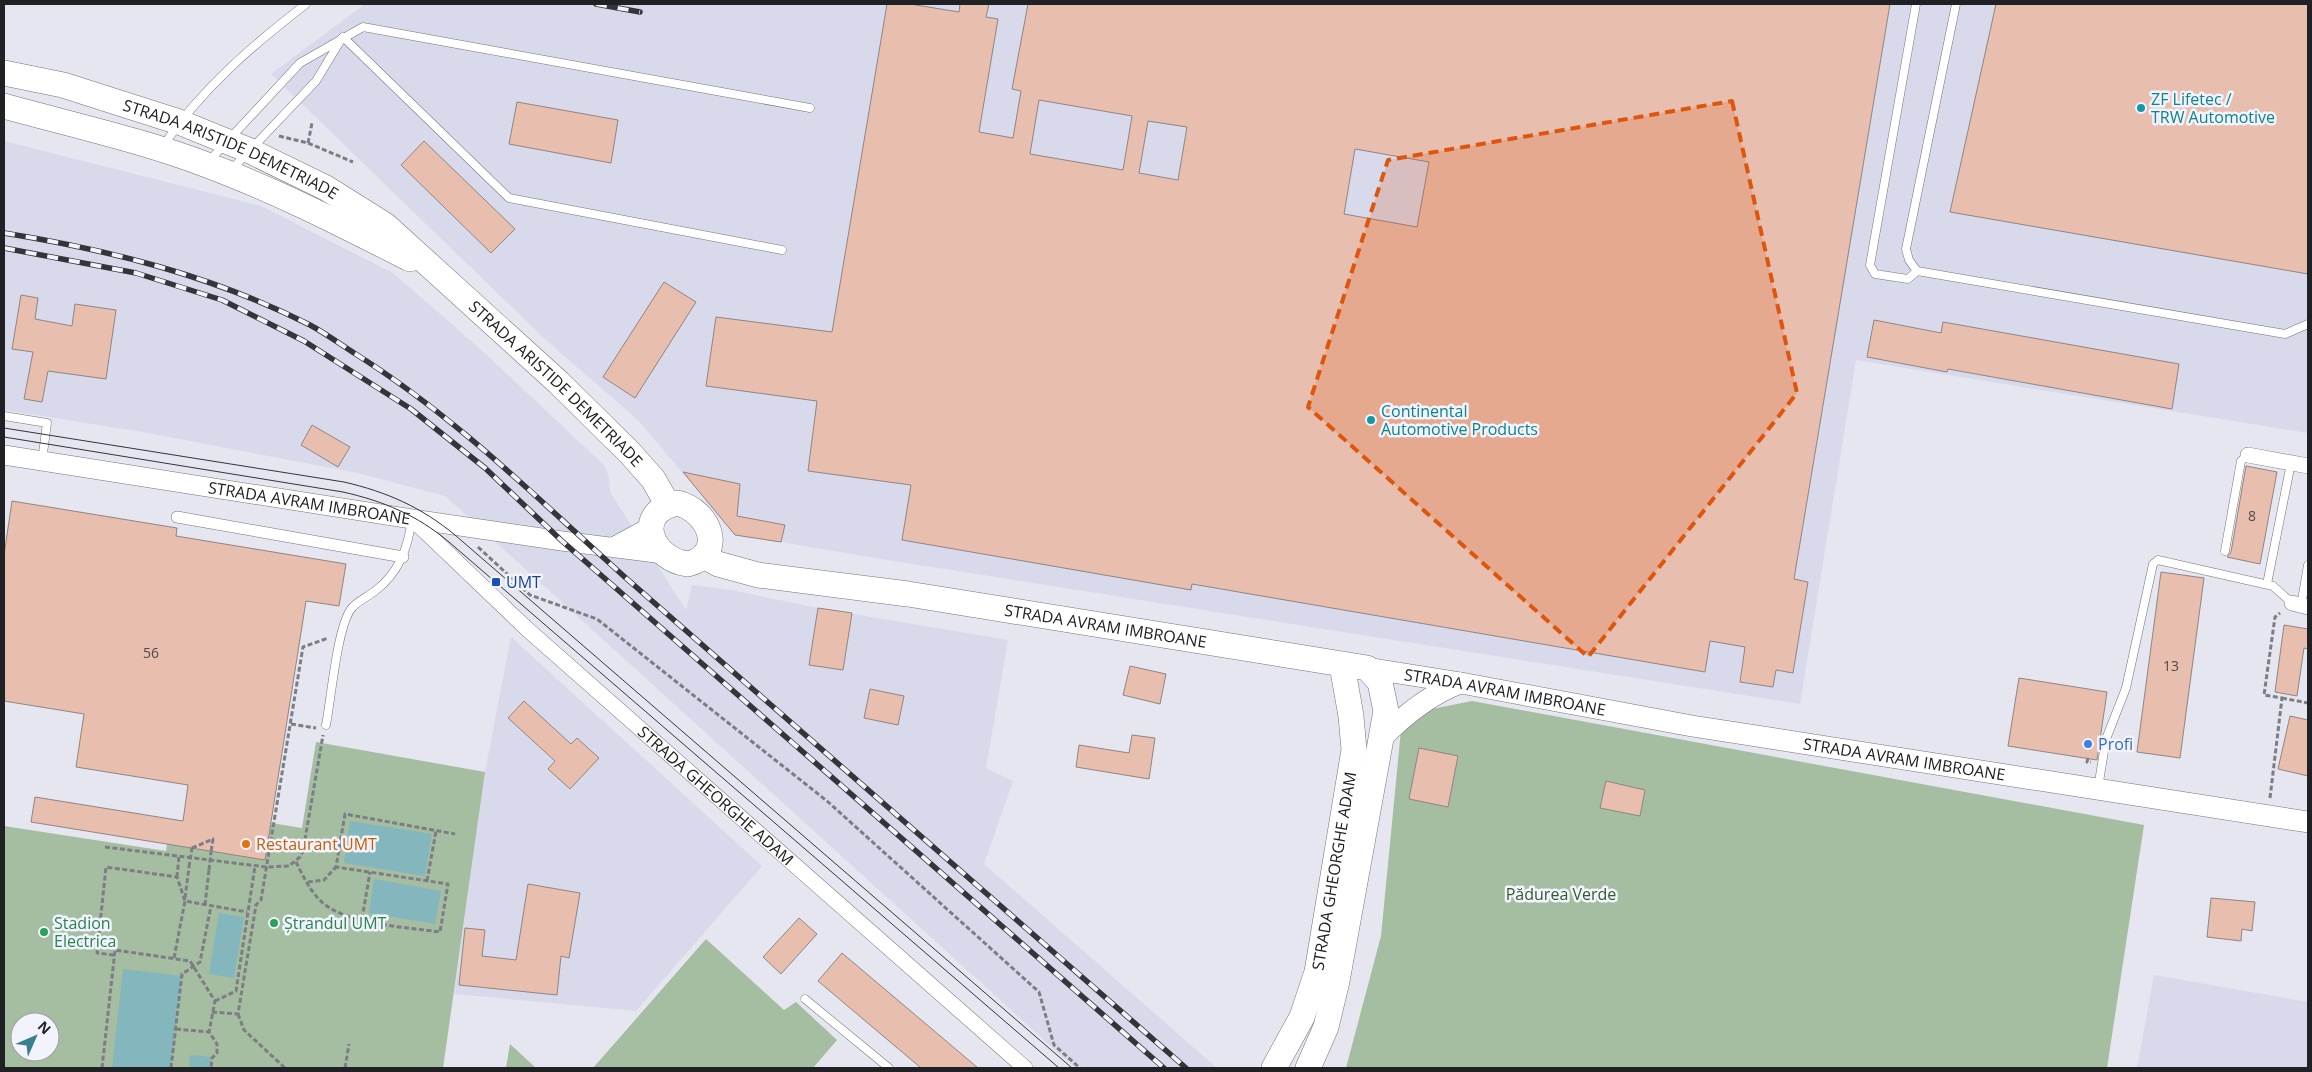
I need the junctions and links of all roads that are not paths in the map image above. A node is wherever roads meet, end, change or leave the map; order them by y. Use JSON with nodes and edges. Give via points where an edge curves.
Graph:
{"nodes":[{"id":1,"x":306,"y":4,"type":"edge"},
{"id":2,"x":1916,"y":4,"type":"edge"},
{"id":3,"x":1956,"y":4,"type":"edge"},
{"id":4,"x":343,"y":37,"type":"junction"},
{"id":5,"x":4,"y":73,"type":"edge"},
{"id":6,"x":4,"y":106,"type":"edge"},
{"id":7,"x":810,"y":108,"type":"dead end"},
{"id":8,"x":179,"y":122,"type":"junction"},
{"id":9,"x":237,"y":146,"type":"junction"},
{"id":10,"x":161,"y":149,"type":"junction"},
{"id":11,"x":217,"y":169,"type":"junction"},
{"id":12,"x":782,"y":250,"type":"dead end"},
{"id":13,"x":435,"y":271,"type":"junction"},
{"id":14,"x":1917,"y":271,"type":"junction"},
{"id":15,"x":2308,"y":324,"type":"edge"},
{"id":16,"x":4,"y":416,"type":"edge"},
{"id":17,"x":4,"y":455,"type":"edge"},
{"id":18,"x":2248,"y":455,"type":"joint"},
{"id":19,"x":42,"y":461,"type":"junction"},
{"id":20,"x":2291,"y":463,"type":"junction"},
{"id":21,"x":2308,"y":466,"type":"edge"},
{"id":22,"x":668,"y":505,"type":"junction"},
{"id":23,"x":176,"y":517,"type":"dead end"},
{"id":24,"x":412,"y":519,"type":"junction"},
{"id":25,"x":650,"y":527,"type":"junction"},
{"id":26,"x":615,"y":546,"type":"junction"},
{"id":27,"x":2225,"y":551,"type":"dead end"},
{"id":28,"x":664,"y":554,"type":"junction"},
{"id":29,"x":704,"y":556,"type":"junction"},
{"id":30,"x":403,"y":557,"type":"junction"},
{"id":31,"x":2308,"y":565,"type":"edge"},
{"id":32,"x":2267,"y":584,"type":"junction"},
{"id":33,"x":2306,"y":588,"type":"edge"},
{"id":34,"x":2300,"y":605,"type":"edge"},
{"id":35,"x":1342,"y":665,"type":"junction"},
{"id":36,"x":1367,"y":668,"type":"junction"},
{"id":37,"x":1460,"y":682,"type":"junction"},
{"id":38,"x":326,"y":725,"type":"dead end"},
{"id":39,"x":1382,"y":738,"type":"junction"},
{"id":40,"x":2098,"y":788,"type":"junction"},
{"id":41,"x":2308,"y":822,"type":"edge"},
{"id":42,"x":805,"y":999,"type":"dead end"},
{"id":43,"x":889,"y":1068,"type":"edge"},
{"id":44,"x":1026,"y":1068,"type":"edge"},
{"id":45,"x":1274,"y":1068,"type":"edge"},
{"id":46,"x":1308,"y":1068,"type":"edge"}],
"edges":[{"from":1,"to":8,"type":"lane","via":[[257,42]]},
{"from":2,"to":14,"type":"lane","via":[[1870,265],[1876,274],[1908,279]]},
{"from":3,"to":14,"type":"lane","via":[[1906,249]]},
{"from":4,"to":7,"type":"lane","via":[[363,27]]},
{"from":4,"to":9,"type":"lane","via":[[316,80]]},
{"from":4,"to":9,"type":"lane","via":[[300,63]]},
{"from":4,"to":12,"type":"lane","via":[[510,198]]},
{"from":5,"to":8,"type":"main road","name":"STRADA ARISTIDE DEMETRIADE","via":[[63,85]]},
{"from":6,"to":10,"type":"main road","name":"STRADA ARISTIDE DEMETRIADE"},
{"from":8,"to":9,"type":"main road","name":"STRADA ARISTIDE DEMETRIADE"},
{"from":8,"to":10,"type":"lane"},
{"from":9,"to":11,"type":"lane"},
{"from":9,"to":11,"type":"lane"},
{"from":9,"to":13,"type":"main road","name":"STRADA ARISTIDE DEMETRIADE","via":[[326,188],[385,225]]},
{"from":10,"to":11,"type":"main road","name":"STRADA ARISTIDE DEMETRIADE"},
{"from":11,"to":13,"type":"main road","name":"STRADA ARISTIDE DEMETRIADE","via":[[332,220]]},
{"from":13,"to":22,"type":"main road","name":"STRADA ARISTIDE DEMETRIADE","via":[[558,382],[630,453],[653,479]]},
{"from":14,"to":15,"type":"lane","via":[[2285,334]]},
{"from":16,"to":19,"type":"lane","via":[[47,423]]},
{"from":17,"to":19,"type":"street","name":"STRADA AVRAM IMBROANE"},
{"from":18,"to":20,"type":"street"},
{"from":18,"to":27,"type":"lane","via":[[2241,461]]},
{"from":19,"to":24,"type":"street","name":"STRADA AVRAM IMBROANE"},
{"from":20,"to":21,"type":"street"},
{"from":20,"to":32,"type":"lane"},
{"from":22,"to":25,"type":"main road","via":[[655,513]]},
{"from":22,"to":29,"type":"main road","via":[[686,505],[701,516],[710,538]]},
{"from":23,"to":30,"type":"street"},
{"from":24,"to":26,"type":"street","name":"STRADA AVRAM IMBROANE"},
{"from":24,"to":30,"type":"lane","via":[[409,543]]},
{"from":24,"to":44,"type":"street","name":"STRADA GHEORGHE ADAM","via":[[527,629]]},
{"from":25,"to":26,"type":"street"},
{"from":25,"to":28,"type":"main road","via":[[657,546]]},
{"from":26,"to":28,"type":"street","name":"STRADA AVRAM IMBROANE"},
{"from":28,"to":29,"type":"main road","via":[[688,564]]},
{"from":29,"to":35,"type":"main road","name":"STRADA AVRAM IMBROANE","via":[[718,564],[758,575],[908,594]]},
{"from":30,"to":38,"type":"lane","via":[[389,579],[350,610],[342,634]]},
{"from":31,"to":33,"type":"lane"},
{"from":32,"to":34,"type":"lane"},
{"from":32,"to":40,"type":"lane","via":[[2158,560],[2153,564],[2126,688],[2106,739]]},
{"from":33,"to":34,"type":"lane"},
{"from":35,"to":36,"type":"main road","name":"STRADA AVRAM IMBROANE"},
{"from":35,"to":45,"type":"main road","name":"STRADA GHEORGHE ADAM","via":[[1354,750],[1317,972],[1302,1018]]},
{"from":36,"to":37,"type":"main road","name":"STRADA AVRAM IMBROANE"},
{"from":36,"to":39,"type":"main road","name":"STRADA GHEORGHE ADAM","via":[[1380,682],[1386,711]]},
{"from":37,"to":39,"type":"main road","via":[[1436,692],[1402,716]]},
{"from":37,"to":40,"type":"main road","name":"STRADA AVRAM IMBROANE","via":[[1692,726]]},
{"from":39,"to":46,"type":"main road","name":"STRADA GHEORGHE ADAM","via":[[1337,981],[1326,1027]]},
{"from":40,"to":41,"type":"main road","name":"STRADA AVRAM IMBROANE"},
{"from":42,"to":43,"type":"lane"}]}
